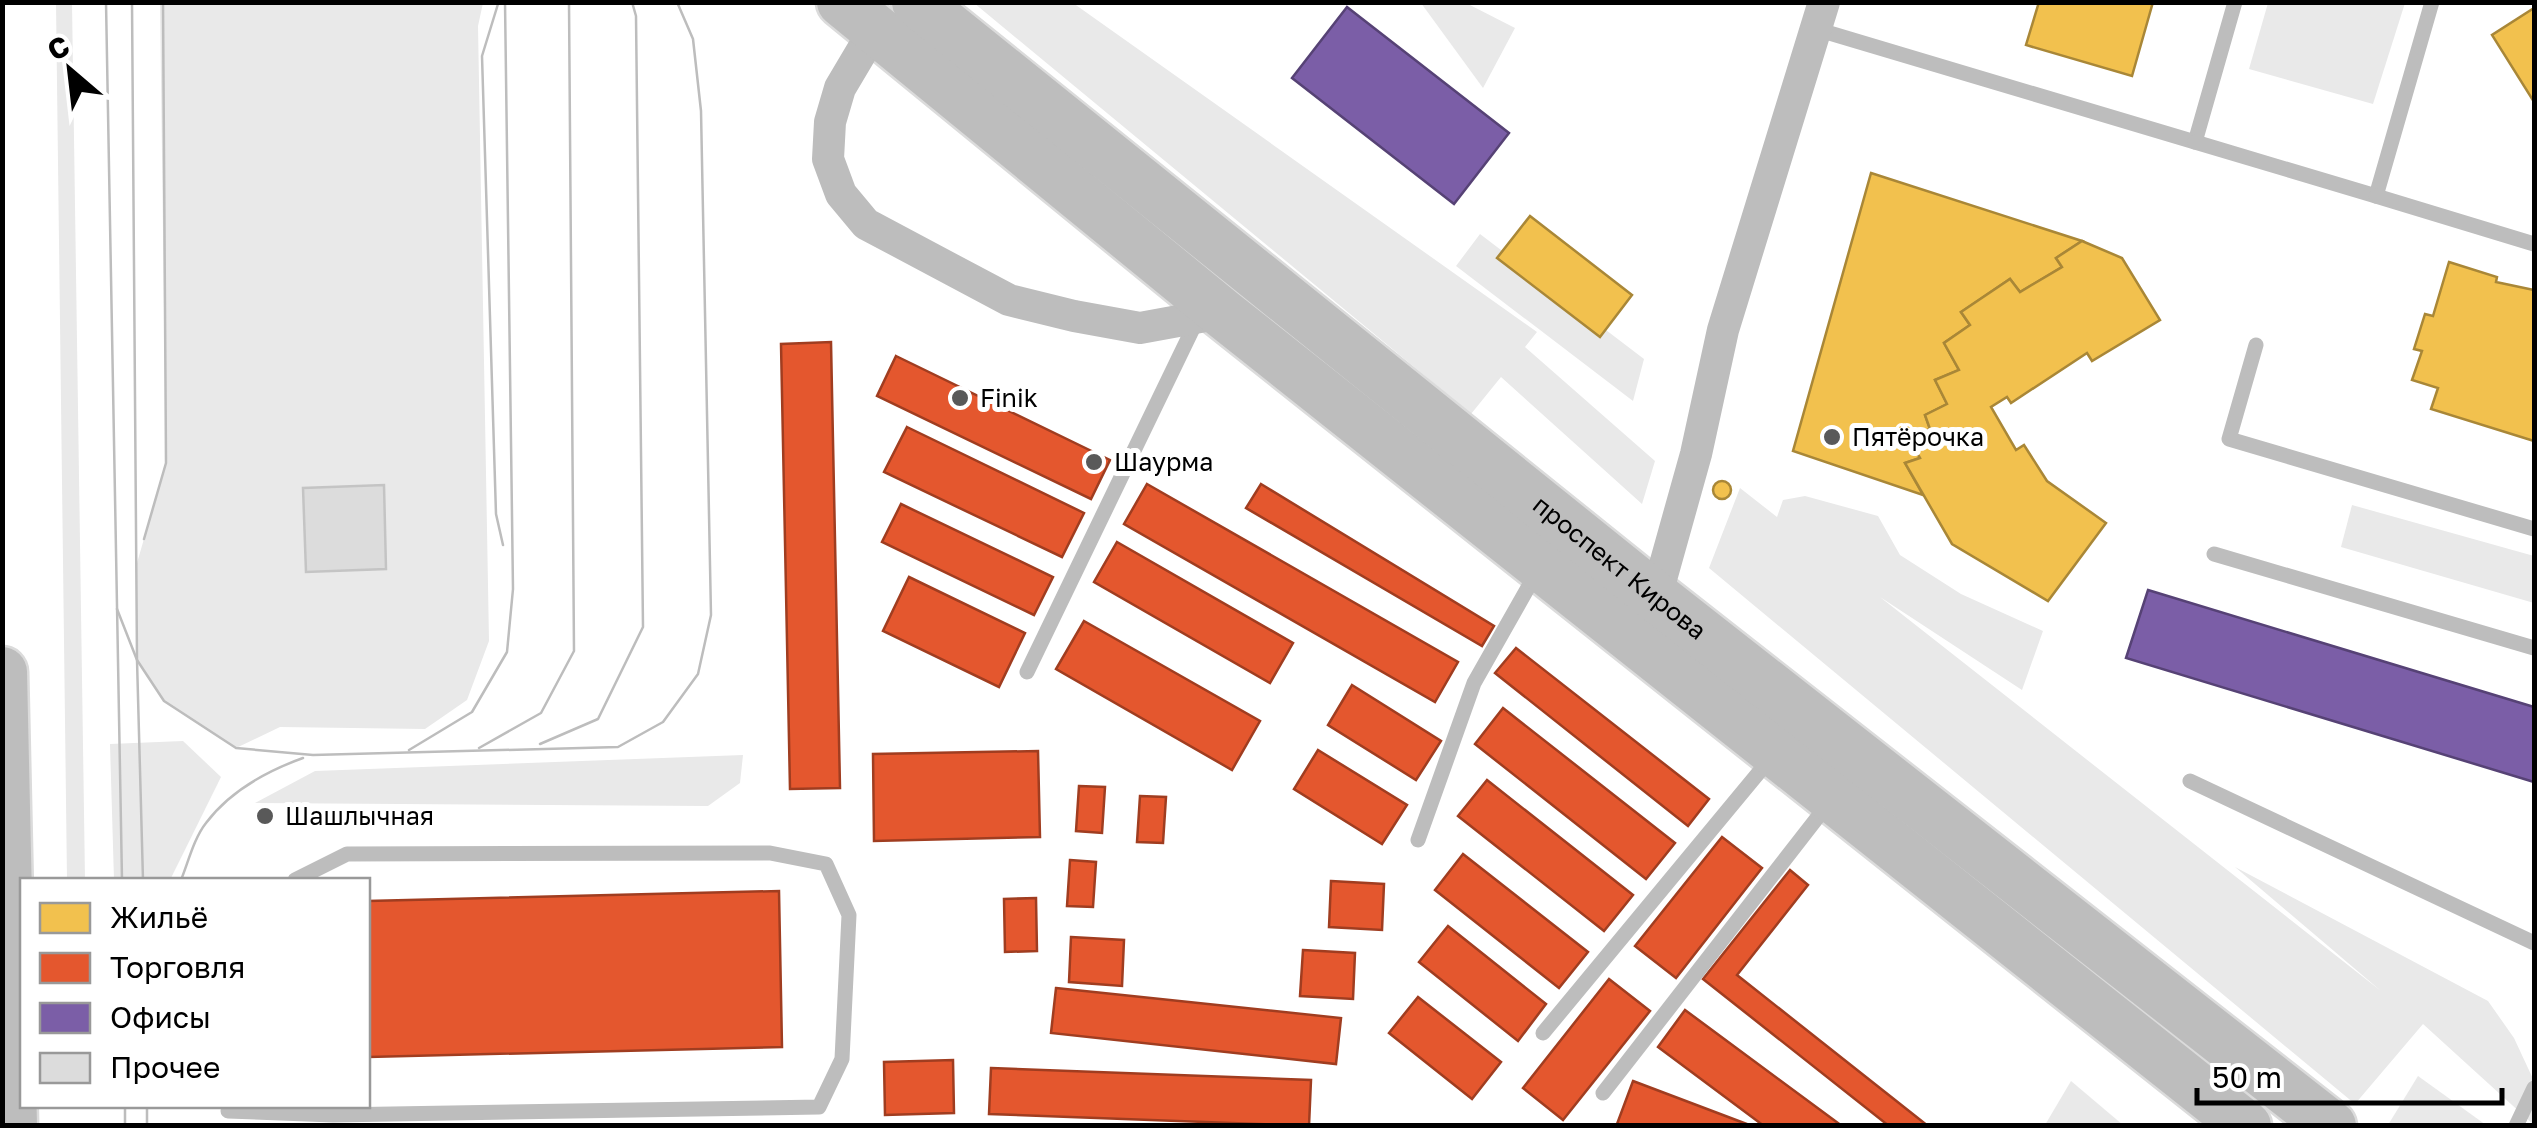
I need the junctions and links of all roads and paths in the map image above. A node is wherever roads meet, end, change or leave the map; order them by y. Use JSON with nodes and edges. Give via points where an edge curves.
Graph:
{"nodes":[{"id":1,"x":917,"y":2,"type":"edge"},
{"id":2,"x":2235,"y":2,"type":"edge"},
{"id":3,"x":2432,"y":2,"type":"edge"},
{"id":4,"x":870,"y":11,"type":"edge"},
{"id":5,"x":1820,"y":16,"type":"edge"},
{"id":6,"x":2195,"y":142,"type":"junction"},
{"id":7,"x":2376,"y":196,"type":"junction"},
{"id":8,"x":2534,"y":244,"type":"edge"},
{"id":9,"x":1210,"y":315,"type":"junction"},
{"id":10,"x":2256,"y":345,"type":"dead end"},
{"id":11,"x":2534,"y":530,"type":"edge"},
{"id":12,"x":2214,"y":554,"type":"dead end"},
{"id":13,"x":1540,"y":566,"type":"junction"},
{"id":14,"x":1656,"y":596,"type":"junction"},
{"id":15,"x":2534,"y":648,"type":"edge"},
{"id":16,"x":2,"y":672,"type":"edge"},
{"id":17,"x":1027,"y":672,"type":"dead end"},
{"id":18,"x":1776,"y":753,"type":"junction"},
{"id":19,"x":2190,"y":780,"type":"dead end"},
{"id":20,"x":1833,"y":798,"type":"junction"},
{"id":21,"x":1418,"y":840,"type":"dead end"},
{"id":22,"x":299,"y":878,"type":"edge"},
{"id":23,"x":2534,"y":943,"type":"edge"},
{"id":24,"x":15,"y":955,"type":"edge"},
{"id":25,"x":1543,"y":1034,"type":"dead end"},
{"id":26,"x":2534,"y":1088,"type":"edge"},
{"id":27,"x":1603,"y":1093,"type":"dead end"},
{"id":28,"x":226,"y":1114,"type":"edge"},
{"id":29,"x":12,"y":1126,"type":"edge"},
{"id":30,"x":2246,"y":1126,"type":"edge"},
{"id":31,"x":2331,"y":1126,"type":"edge"},
{"id":32,"x":2516,"y":1126,"type":"edge"}],
"edges":[{"from":1,"to":14,"type":"main road","name":"проспект Кирова"},
{"from":2,"to":6,"type":"lane"},
{"from":3,"to":7,"type":"lane"},
{"from":4,"to":9,"type":"main road","name":"проспект Кирова"},
{"from":4,"to":9,"type":"street","via":[[830,122],[828,159],[841,194],[866,224],[1009,300],[1140,328]]},
{"from":5,"to":6,"type":"lane"},
{"from":5,"to":14,"type":"street","via":[[1723,330]]},
{"from":6,"to":7,"type":"lane"},
{"from":7,"to":8,"type":"lane"},
{"from":9,"to":13,"type":"main road","name":"проспект Кирова"},
{"from":9,"to":17,"type":"lane"},
{"from":10,"to":11,"type":"lane","via":[[2229,439]]},
{"from":12,"to":15,"type":"lane"},
{"from":13,"to":18,"type":"main road","name":"проспект Кирова"},
{"from":13,"to":21,"type":"lane","via":[[1474,683]]},
{"from":14,"to":31,"type":"main road","name":"проспект Кирова"},
{"from":16,"to":24,"type":"main road"},
{"from":18,"to":20,"type":"main road","name":"проспект Кирова"},
{"from":18,"to":25,"type":"lane"},
{"from":19,"to":23,"type":"lane"},
{"from":20,"to":27,"type":"lane"},
{"from":20,"to":30,"type":"main road","name":"проспект Кирова"},
{"from":22,"to":28,"type":"lane","via":[[348,854],[770,853],[826,864],[849,914],[842,1059],[819,1107]]},
{"from":24,"to":29,"type":"main road"},
{"from":26,"to":32,"type":"lane"}]}
